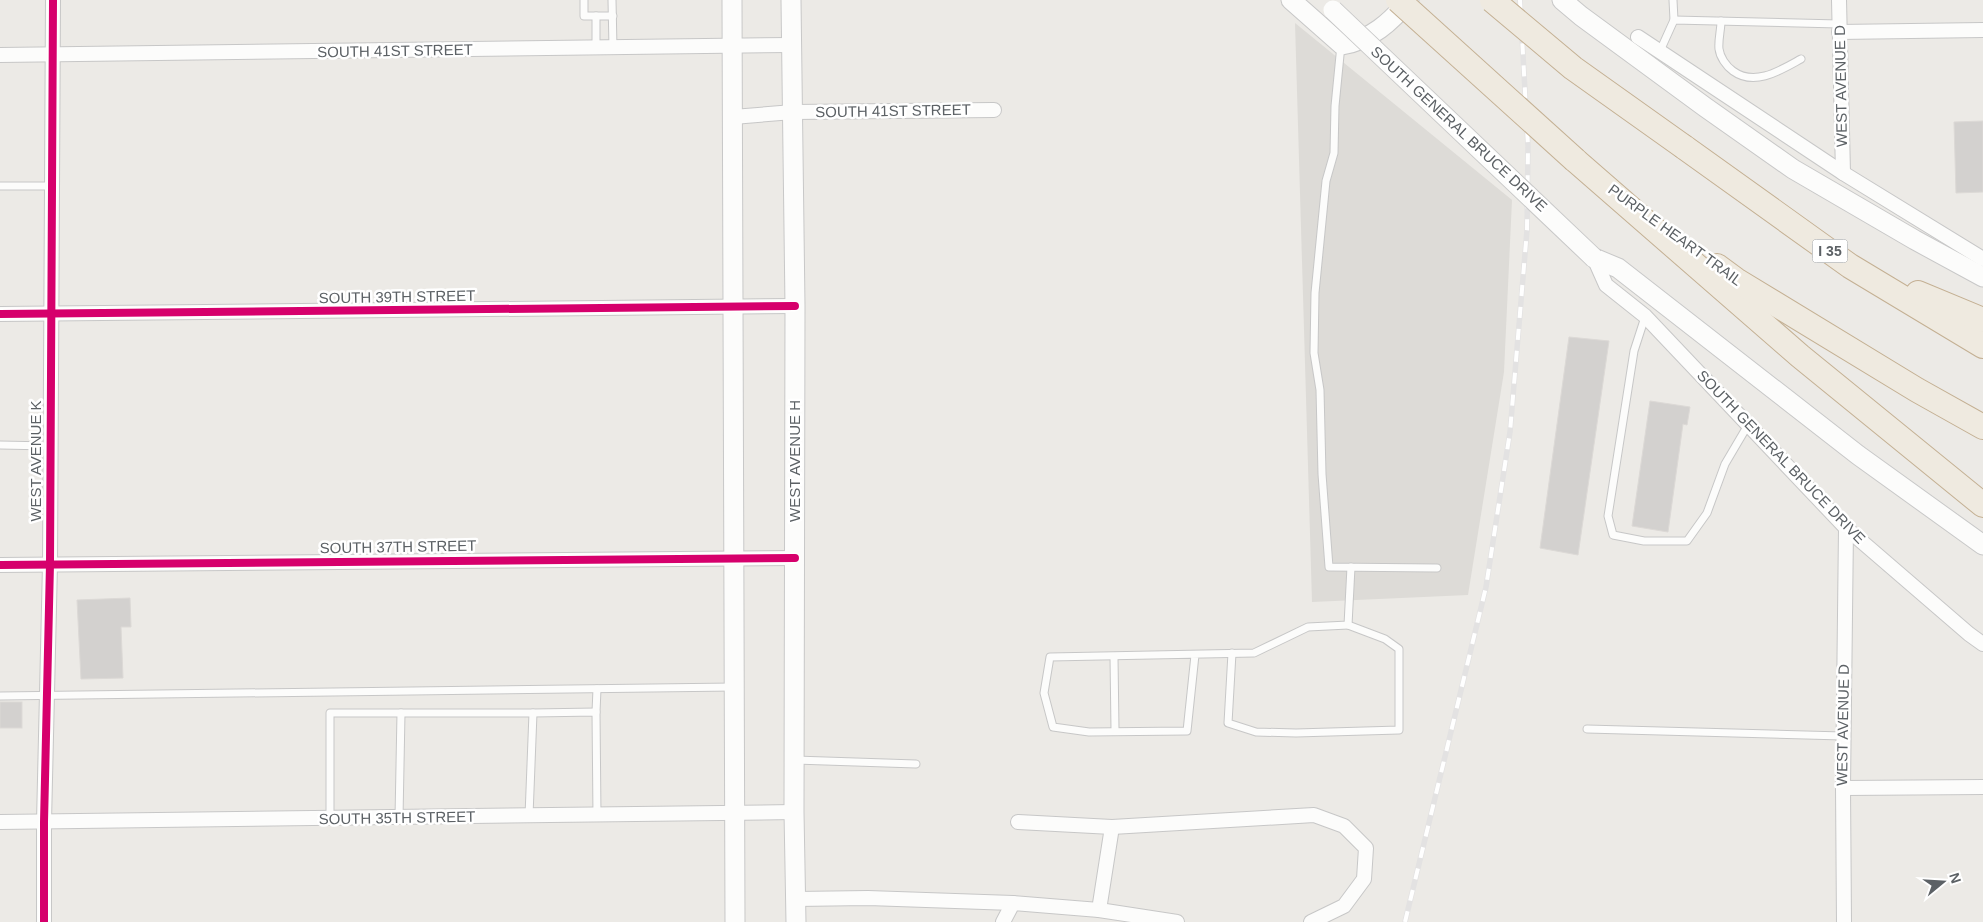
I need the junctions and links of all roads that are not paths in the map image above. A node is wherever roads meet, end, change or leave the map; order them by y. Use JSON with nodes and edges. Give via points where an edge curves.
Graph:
{"nodes":[{"id":1,"x":53,"y":0,"type":"edge"},
{"id":2,"x":584,"y":0,"type":"edge"},
{"id":3,"x":612,"y":0,"type":"edge"},
{"id":4,"x":732,"y":0,"type":"edge"},
{"id":5,"x":791,"y":0,"type":"edge"},
{"id":6,"x":1291,"y":0,"type":"edge"},
{"id":7,"x":1398,"y":0,"type":"edge"},
{"id":8,"x":1409,"y":0,"type":"edge"},
{"id":9,"x":1492,"y":0,"type":"edge"},
{"id":10,"x":1562,"y":0,"type":"edge"},
{"id":11,"x":1673,"y":0,"type":"edge"},
{"id":12,"x":1839,"y":0,"type":"edge"},
{"id":13,"x":1328,"y":5,"type":"edge"},
{"id":14,"x":596,"y":16,"type":"junction"},
{"id":15,"x":612,"y":16,"type":"junction"},
{"id":16,"x":1674,"y":20,"type":"junction"},
{"id":17,"x":1721,"y":21,"type":"junction"},
{"id":18,"x":1839,"y":28,"type":"junction"},
{"id":19,"x":1983,"y":30,"type":"edge"},
{"id":20,"x":1638,"y":37,"type":"dead end"},
{"id":21,"x":790,"y":44,"type":"junction"},
{"id":22,"x":1342,"y":45,"type":"junction"},
{"id":23,"x":732,"y":47,"type":"junction"},
{"id":24,"x":596,"y":48,"type":"junction"},
{"id":25,"x":613,"y":48,"type":"junction"},
{"id":26,"x":1660,"y":51,"type":"junction"},
{"id":27,"x":0,"y":55,"type":"edge"},
{"id":28,"x":53,"y":55,"type":"junction"},
{"id":29,"x":1801,"y":59,"type":"dead end"},
{"id":30,"x":994,"y":110,"type":"dead end"},
{"id":31,"x":793,"y":112,"type":"junction"},
{"id":32,"x":733,"y":117,"type":"junction"},
{"id":33,"x":1575,"y":160,"type":"junction"},
{"id":34,"x":1843,"y":173,"type":"junction"},
{"id":35,"x":0,"y":186,"type":"edge"},
{"id":36,"x":52,"y":186,"type":"junction"},
{"id":37,"x":1594,"y":258,"type":"junction"},
{"id":38,"x":1983,"y":260,"type":"edge"},
{"id":39,"x":1850,"y":266,"type":"junction"},
{"id":40,"x":1975,"y":273,"type":"edge"},
{"id":41,"x":734,"y":306,"type":"junction"},
{"id":42,"x":795,"y":306,"type":"junction"},
{"id":43,"x":0,"y":314,"type":"edge"},
{"id":44,"x":50,"y":315,"type":"junction"},
{"id":45,"x":1645,"y":316,"type":"junction"},
{"id":46,"x":1983,"y":320,"type":"edge"},
{"id":47,"x":1983,"y":346,"type":"edge"},
{"id":48,"x":1748,"y":425,"type":"junction"},
{"id":49,"x":1983,"y":427,"type":"edge"},
{"id":50,"x":0,"y":445,"type":"edge"},
{"id":51,"x":50,"y":446,"type":"junction"},
{"id":52,"x":1983,"y":505,"type":"edge"},
{"id":53,"x":1846,"y":528,"type":"junction"},
{"id":54,"x":1983,"y":545,"type":"edge"},
{"id":55,"x":735,"y":558,"type":"junction"},
{"id":56,"x":795,"y":558,"type":"junction"},
{"id":57,"x":50,"y":564,"type":"junction"},
{"id":58,"x":0,"y":565,"type":"edge"},
{"id":59,"x":1351,"y":567,"type":"junction"},
{"id":60,"x":1437,"y":568,"type":"dead end"},
{"id":61,"x":1348,"y":625,"type":"junction"},
{"id":62,"x":1983,"y":644,"type":"edge"},
{"id":63,"x":1232,"y":653,"type":"junction"},
{"id":64,"x":1195,"y":655,"type":"junction"},
{"id":65,"x":1114,"y":657,"type":"junction"},
{"id":66,"x":734,"y":687,"type":"junction"},
{"id":67,"x":597,"y":689,"type":"junction"},
{"id":68,"x":0,"y":696,"type":"edge"},
{"id":69,"x":47,"y":696,"type":"junction"},
{"id":70,"x":596,"y":712,"type":"junction"},
{"id":71,"x":401,"y":713,"type":"junction"},
{"id":72,"x":532,"y":713,"type":"junction"},
{"id":73,"x":1587,"y":729,"type":"dead end"},
{"id":74,"x":1114,"y":730,"type":"junction"},
{"id":75,"x":1843,"y":736,"type":"junction"},
{"id":76,"x":794,"y":760,"type":"junction"},
{"id":77,"x":916,"y":764,"type":"dead end"},
{"id":78,"x":1983,"y":787,"type":"edge"},
{"id":79,"x":1843,"y":788,"type":"junction"},
{"id":80,"x":794,"y":812,"type":"junction"},
{"id":81,"x":734,"y":814,"type":"junction"},
{"id":82,"x":530,"y":816,"type":"junction"},
{"id":83,"x":597,"y":816,"type":"junction"},
{"id":84,"x":400,"y":818,"type":"junction"},
{"id":85,"x":330,"y":819,"type":"junction"},
{"id":86,"x":0,"y":822,"type":"edge"},
{"id":87,"x":44,"y":822,"type":"junction"},
{"id":88,"x":1018,"y":822,"type":"dead end"},
{"id":89,"x":1112,"y":827,"type":"junction"},
{"id":90,"x":796,"y":899,"type":"junction"},
{"id":91,"x":1013,"y":903,"type":"junction"},
{"id":92,"x":1099,"y":910,"type":"junction"},
{"id":93,"x":44,"y":922,"type":"edge"},
{"id":94,"x":735,"y":922,"type":"edge"},
{"id":95,"x":796,"y":922,"type":"edge"},
{"id":96,"x":1003,"y":922,"type":"edge"},
{"id":97,"x":1177,"y":922,"type":"edge"},
{"id":98,"x":1311,"y":922,"type":"edge"},
{"id":99,"x":1844,"y":922,"type":"edge"}],
"edges":[{"from":1,"to":28,"type":"street","name":"WEST AVENUE K"},
{"from":2,"to":14,"type":"lane","via":[[584,16]]},
{"from":3,"to":15,"type":"lane"},
{"from":4,"to":23,"type":"main road"},
{"from":5,"to":21,"type":"main road","name":"WEST AVENUE H"},
{"from":6,"to":22,"type":"main road"},
{"from":7,"to":33,"type":"highway","name":"PURPLE HEART TRAIL","bridge":true},
{"from":8,"to":22,"type":"main road","via":[[1393,20],[1357,42]]},
{"from":9,"to":39,"type":"highway","number":"I 35","bridge":true,"via":[[1573,68]]},
{"from":10,"to":40,"type":"main road","via":[[1697,102],[1793,169]]},
{"from":11,"to":16,"type":"lane"},
{"from":12,"to":18,"type":"street","name":"WEST AVENUE D"},
{"from":13,"to":37,"type":"main road","name":"SOUTH GENERAL BRUCE DRIVE","bridge":true},
{"from":14,"to":15,"type":"lane"},
{"from":14,"to":24,"type":"lane"},
{"from":15,"to":25,"type":"lane"},
{"from":16,"to":17,"type":"lane"},
{"from":16,"to":26,"type":"lane"},
{"from":17,"to":18,"type":"lane"},
{"from":17,"to":29,"type":"lane","via":[[1721,56],[1728,68],[1739,76],[1757,78],[1772,75]]},
{"from":18,"to":19,"type":"street"},
{"from":18,"to":34,"type":"street","name":"WEST AVENUE D"},
{"from":20,"to":26,"type":"street"},
{"from":21,"to":23,"type":"street","name":"SOUTH 41ST STREET"},
{"from":21,"to":31,"type":"main road","name":"WEST AVENUE H"},
{"from":22,"to":59,"type":"lane","via":[[1334,106],[1334,153],[1326,181],[1318,252],[1314,353],[1320,390],[1329,567]]},
{"from":23,"to":25,"type":"street","name":"SOUTH 41ST STREET"},
{"from":23,"to":32,"type":"main road"},
{"from":24,"to":25,"type":"street","name":"SOUTH 41ST STREET"},
{"from":24,"to":28,"type":"street","name":"SOUTH 41ST STREET"},
{"from":26,"to":34,"type":"street"},
{"from":27,"to":28,"type":"street","name":"SOUTH 41ST STREET"},
{"from":28,"to":36,"type":"street","name":"WEST AVENUE K"},
{"from":30,"to":31,"type":"street","name":"SOUTH 41ST STREET"},
{"from":31,"to":32,"type":"street","name":"SOUTH 41ST STREET"},
{"from":31,"to":42,"type":"main road","name":"WEST AVENUE H"},
{"from":32,"to":41,"type":"main road"},
{"from":33,"to":49,"type":"highway","name":"PURPLE HEART TRAIL","via":[[1736,280]]},
{"from":33,"to":52,"type":"highway","via":[[1800,356]]},
{"from":34,"to":38,"type":"street"},
{"from":35,"to":36,"type":"lane"},
{"from":36,"to":44,"type":"street","name":"WEST AVENUE K"},
{"from":37,"to":45,"type":"street","name":"SOUTH GENERAL BRUCE DRIVE","via":[[1606,285]]},
{"from":37,"to":54,"type":"main road","name":"SOUTH GENERAL BRUCE DRIVE","via":[[1618,268],[1858,455]]},
{"from":39,"to":46,"type":"highway"},
{"from":39,"to":47,"type":"highway","number":"I 35"},
{"from":41,"to":42,"type":"street","name":"SOUTH 39TH STREET"},
{"from":41,"to":44,"type":"street","name":"SOUTH 39TH STREET"},
{"from":41,"to":55,"type":"main road"},
{"from":42,"to":56,"type":"main road","name":"WEST AVENUE H"},
{"from":43,"to":44,"type":"street","name":"SOUTH 39TH STREET"},
{"from":44,"to":51,"type":"street","name":"WEST AVENUE K"},
{"from":45,"to":48,"type":"street","name":"SOUTH GENERAL BRUCE DRIVE"},
{"from":45,"to":48,"type":"lane","via":[[1634,351],[1608,516],[1613,535],[1644,542],[1688,540],[1707,513],[1725,464]]},
{"from":48,"to":53,"type":"street","name":"SOUTH GENERAL BRUCE DRIVE"},
{"from":50,"to":51,"type":"lane"},
{"from":51,"to":57,"type":"street","name":"WEST AVENUE K"},
{"from":53,"to":62,"type":"street","name":"SOUTH GENERAL BRUCE DRIVE"},
{"from":53,"to":75,"type":"street","name":"WEST AVENUE D"},
{"from":55,"to":56,"type":"street","name":"SOUTH 37TH STREET"},
{"from":55,"to":57,"type":"street","name":"SOUTH 37TH STREET"},
{"from":55,"to":66,"type":"main road"},
{"from":56,"to":76,"type":"main road","name":"WEST AVENUE H"},
{"from":57,"to":58,"type":"street","name":"SOUTH 37TH STREET"},
{"from":57,"to":69,"type":"street","name":"WEST AVENUE K"},
{"from":59,"to":60,"type":"lane"},
{"from":59,"to":61,"type":"lane"},
{"from":61,"to":63,"type":"lane","via":[[1308,627],[1254,653]]},
{"from":61,"to":63,"type":"lane","via":[[1385,639],[1399,649],[1399,730],[1256,732],[1228,723]]},
{"from":63,"to":64,"type":"lane"},
{"from":64,"to":65,"type":"lane"},
{"from":64,"to":74,"type":"lane","via":[[1187,731]]},
{"from":65,"to":74,"type":"lane"},
{"from":65,"to":74,"type":"lane","via":[[1050,657],[1044,693],[1053,727],[1089,732]]},
{"from":66,"to":67,"type":"lane"},
{"from":66,"to":81,"type":"main road"},
{"from":67,"to":69,"type":"lane"},
{"from":67,"to":70,"type":"lane"},
{"from":68,"to":69,"type":"lane"},
{"from":69,"to":87,"type":"street","name":"WEST AVENUE K"},
{"from":70,"to":72,"type":"lane"},
{"from":70,"to":83,"type":"lane"},
{"from":71,"to":72,"type":"lane"},
{"from":71,"to":84,"type":"lane"},
{"from":71,"to":85,"type":"lane","via":[[330,713]]},
{"from":72,"to":82,"type":"lane"},
{"from":73,"to":75,"type":"lane"},
{"from":75,"to":79,"type":"street","name":"WEST AVENUE D"},
{"from":76,"to":77,"type":"lane"},
{"from":76,"to":80,"type":"main road","name":"WEST AVENUE H"},
{"from":78,"to":79,"type":"street"},
{"from":79,"to":99,"type":"street","name":"WEST AVENUE D"},
{"from":80,"to":81,"type":"street","name":"SOUTH 35TH STREET"},
{"from":80,"to":90,"type":"main road","name":"WEST AVENUE H"},
{"from":81,"to":83,"type":"street","name":"SOUTH 35TH STREET"},
{"from":81,"to":94,"type":"main road"},
{"from":82,"to":83,"type":"street","name":"SOUTH 35TH STREET"},
{"from":82,"to":84,"type":"street","name":"SOUTH 35TH STREET"},
{"from":84,"to":85,"type":"street","name":"SOUTH 35TH STREET"},
{"from":85,"to":87,"type":"street","name":"SOUTH 35TH STREET"},
{"from":86,"to":87,"type":"street","name":"SOUTH 35TH STREET"},
{"from":87,"to":93,"type":"street","name":"WEST AVENUE K"},
{"from":88,"to":89,"type":"street"},
{"from":89,"to":92,"type":"street"},
{"from":89,"to":98,"type":"street","via":[[1314,814],[1344,826],[1366,848],[1364,879],[1344,906]]},
{"from":90,"to":91,"type":"street"},
{"from":90,"to":95,"type":"main road","name":"WEST AVENUE H"},
{"from":91,"to":92,"type":"street"},
{"from":91,"to":96,"type":"street"},
{"from":92,"to":97,"type":"street"}]}
